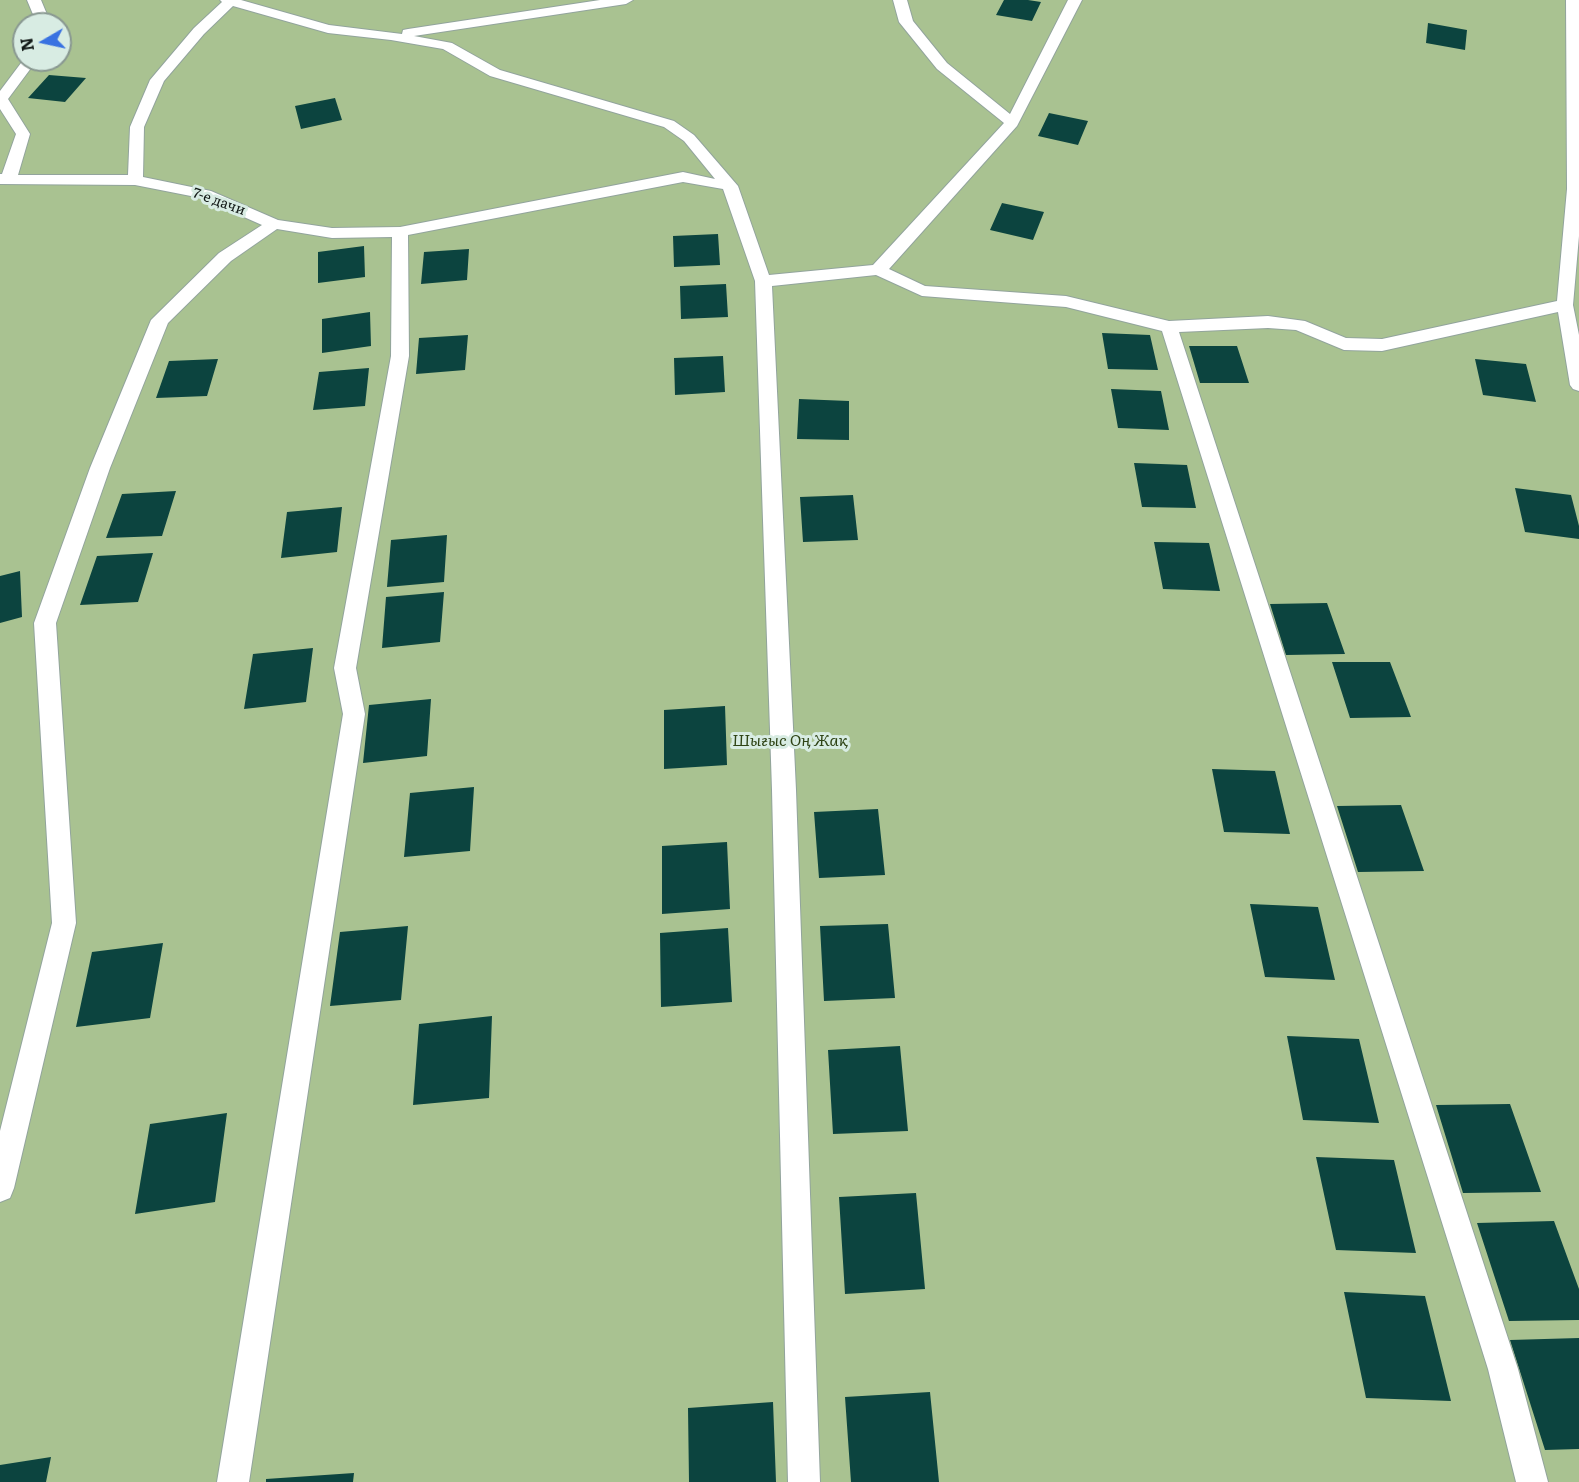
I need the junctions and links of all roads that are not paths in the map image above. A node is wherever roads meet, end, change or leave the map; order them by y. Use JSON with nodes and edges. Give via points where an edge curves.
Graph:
{"nodes":[{"id":1,"x":626,"y":0,"type":"edge"},
{"id":2,"x":900,"y":0,"type":"edge"},
{"id":3,"x":1075,"y":0,"type":"edge"},
{"id":4,"x":1573,"y":0,"type":"edge"},
{"id":5,"x":228,"y":1,"type":"edge"},
{"id":6,"x":391,"y":36,"type":"junction"},
{"id":7,"x":21,"y":72,"type":"edge"},
{"id":8,"x":1012,"y":123,"type":"junction"},
{"id":9,"x":5,"y":179,"type":"edge"},
{"id":10,"x":135,"y":180,"type":"junction"},
{"id":11,"x":730,"y":186,"type":"junction"},
{"id":12,"x":1577,"y":189,"type":"edge"},
{"id":13,"x":274,"y":224,"type":"junction"},
{"id":14,"x":400,"y":232,"type":"junction"},
{"id":15,"x":878,"y":270,"type":"junction"},
{"id":16,"x":763,"y":280,"type":"junction"},
{"id":17,"x":1565,"y":305,"type":"junction"},
{"id":18,"x":1169,"y":327,"type":"junction"},
{"id":19,"x":1579,"y":385,"type":"edge"},
{"id":20,"x":0,"y":1188,"type":"edge"},
{"id":21,"x":233,"y":1482,"type":"edge"},
{"id":22,"x":804,"y":1482,"type":"edge"},
{"id":23,"x":1532,"y":1482,"type":"edge"}],
"edges":[{"from":1,"to":6,"type":"lane"},
{"from":2,"to":8,"type":"lane","via":[[906,22],[942,66]]},
{"from":3,"to":8,"type":"lane"},
{"from":4,"to":12,"type":"lane"},
{"from":5,"to":6,"type":"lane","via":[[328,28]]},
{"from":5,"to":10,"type":"lane","via":[[157,80],[137,127]]},
{"from":6,"to":11,"type":"lane","via":[[447,46],[495,73],[669,124],[689,138]]},
{"from":7,"to":9,"type":"lane","via":[[1,99],[23,134]]},
{"from":8,"to":15,"type":"lane"},
{"from":9,"to":10,"type":"lane","name":"7-е дачи"},
{"from":10,"to":13,"type":"lane","name":"7-е дачи","via":[[205,194]]},
{"from":11,"to":14,"type":"lane","name":"7-е дачи","via":[[683,177]]},
{"from":11,"to":16,"type":"lane"},
{"from":12,"to":17,"type":"lane"},
{"from":13,"to":14,"type":"lane","name":"7-е дачи","via":[[332,233]]},
{"from":13,"to":20,"type":"lane","via":[[225,257],[160,320],[100,468],[45,622],[64,923]]},
{"from":14,"to":21,"type":"lane","via":[[400,356],[345,668],[354,714]]},
{"from":15,"to":16,"type":"lane"},
{"from":15,"to":18,"type":"lane","via":[[922,291],[1066,302]]},
{"from":16,"to":22,"type":"lane","via":[[784,802]]},
{"from":17,"to":18,"type":"lane","via":[[1382,345],[1344,344],[1299,326],[1268,322]]},
{"from":17,"to":19,"type":"lane"},
{"from":18,"to":23,"type":"lane","via":[[1503,1369]]}]}
